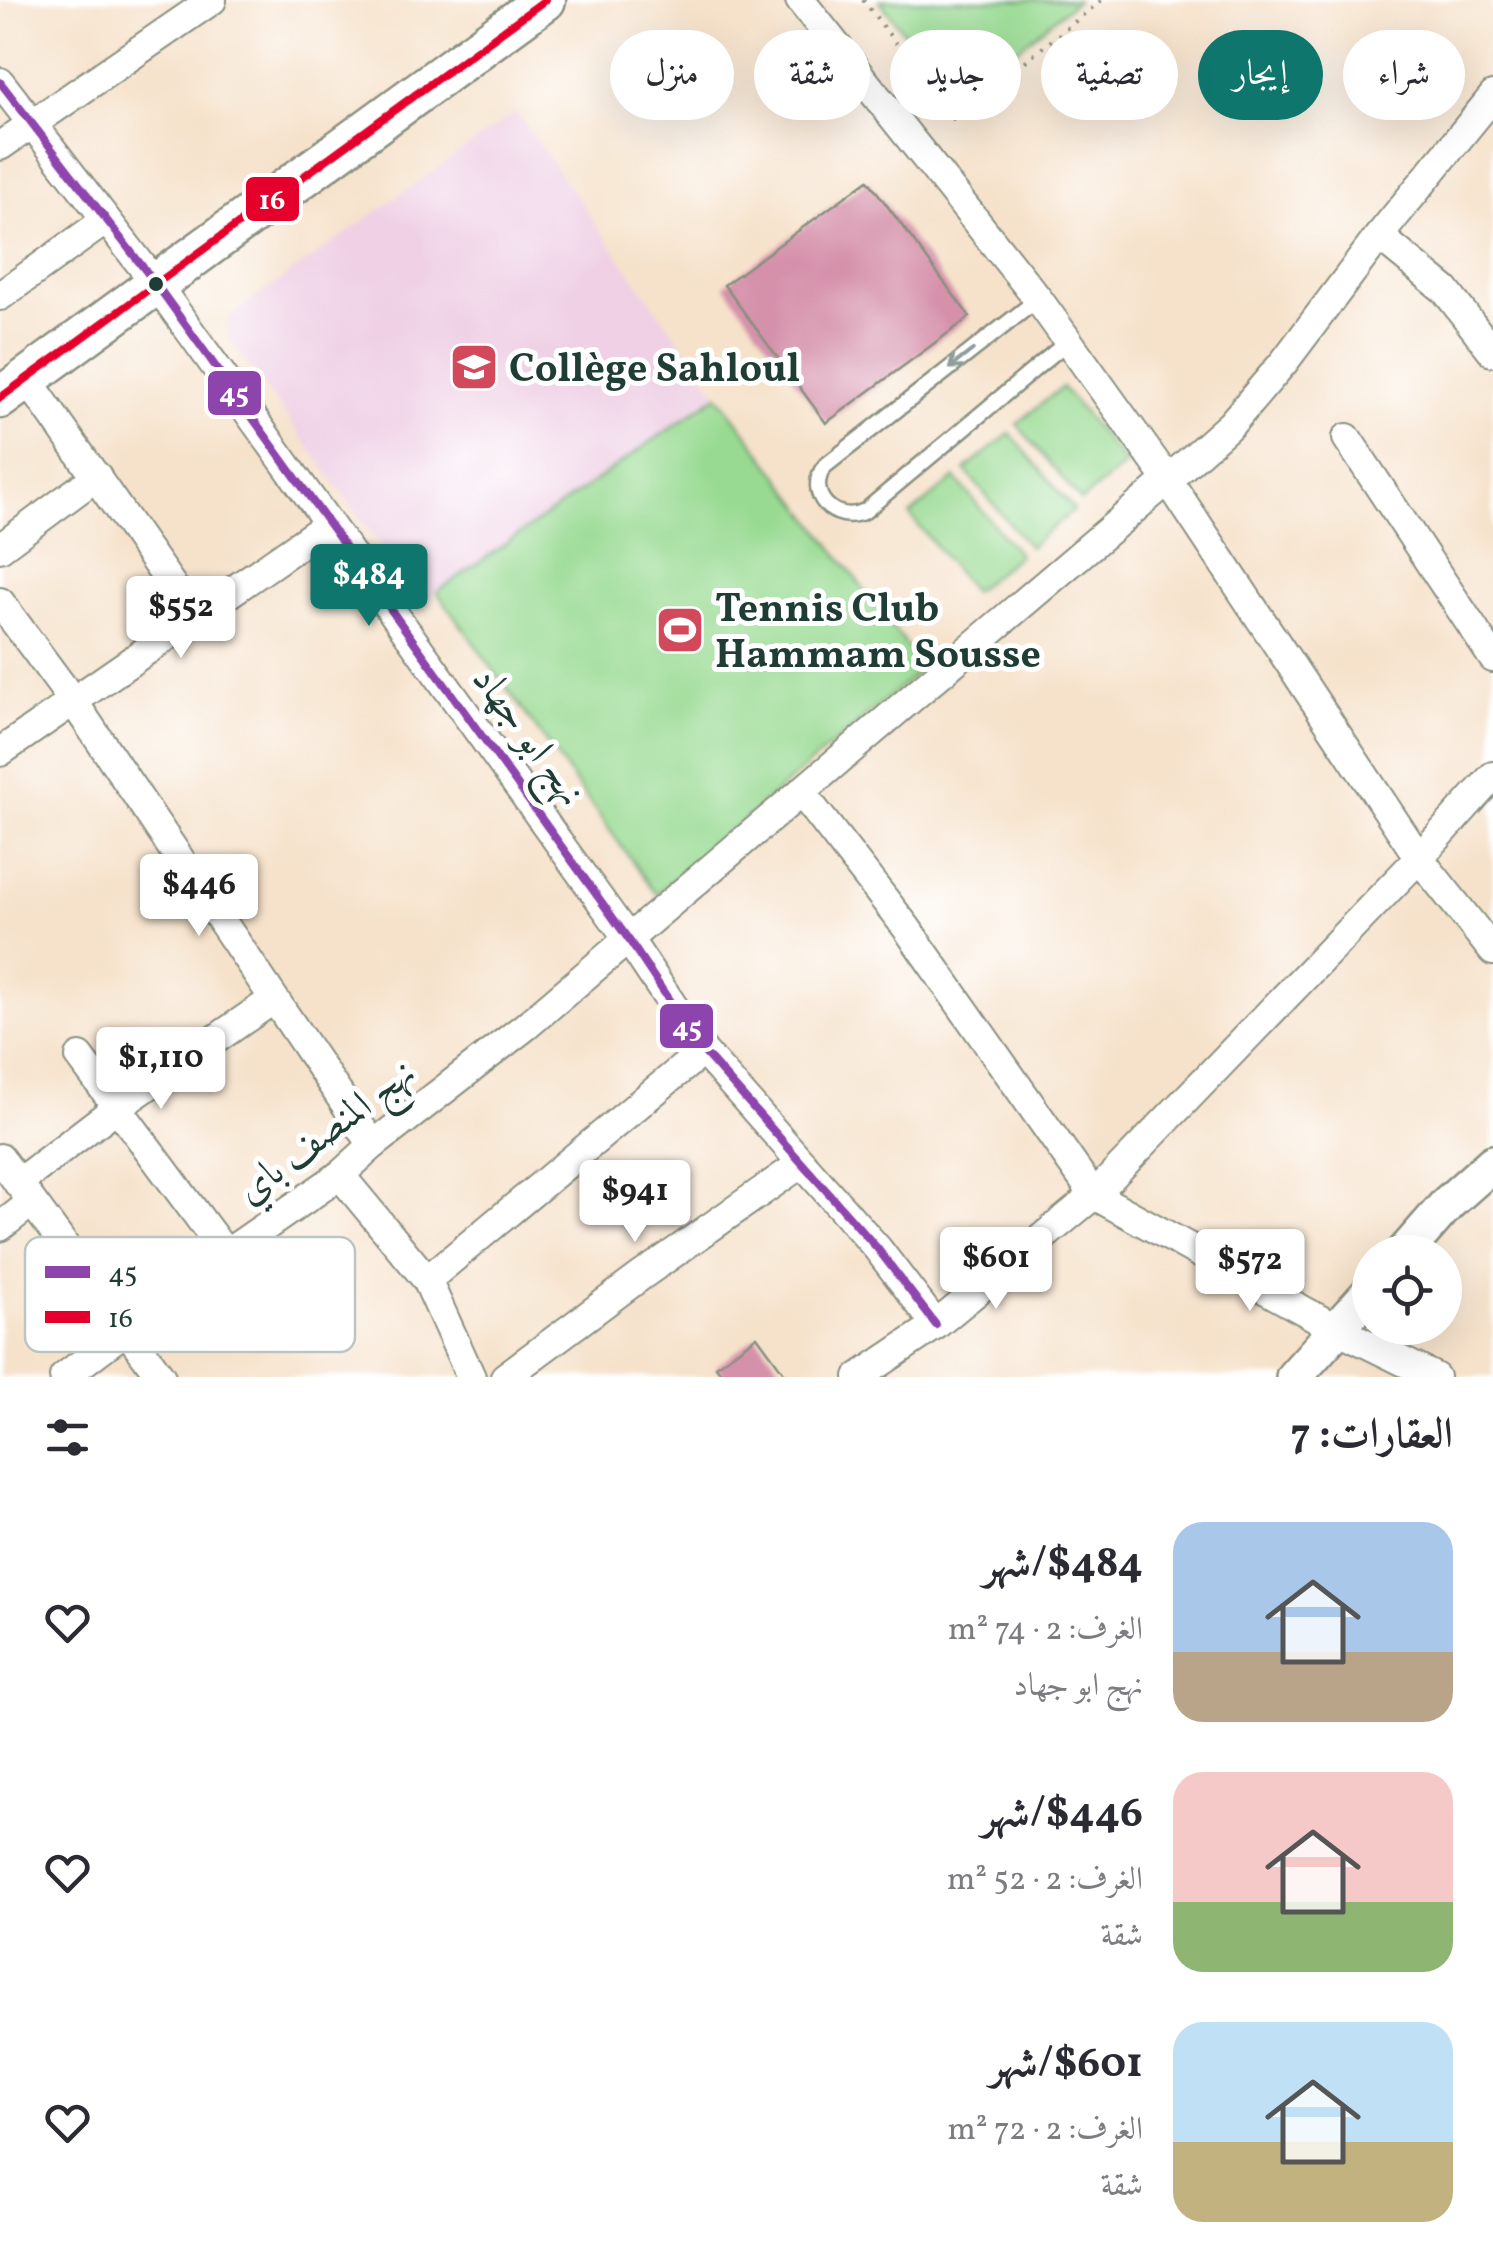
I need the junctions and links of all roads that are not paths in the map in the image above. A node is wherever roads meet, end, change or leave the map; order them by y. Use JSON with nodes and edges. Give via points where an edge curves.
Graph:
{"nodes":[{"id":1,"x":212,"y":0,"type":"edge"},
{"id":2,"x":545,"y":0,"type":"edge"},
{"id":3,"x":800,"y":0,"type":"edge"},
{"id":4,"x":0,"y":82,"type":"edge"},
{"id":5,"x":1493,"y":96,"type":"edge"},
{"id":6,"x":30,"y":124,"type":"junction"},
{"id":7,"x":0,"y":146,"type":"edge"},
{"id":8,"x":106,"y":220,"type":"junction"},
{"id":9,"x":1379,"y":236,"type":"junction"},
{"id":10,"x":156,"y":284,"type":"junction"},
{"id":11,"x":0,"y":296,"type":"edge"},
{"id":12,"x":1038,"y":299,"type":"junction"},
{"id":13,"x":1067,"y":342,"type":"junction"},
{"id":14,"x":1493,"y":352,"type":"edge"},
{"id":15,"x":14,"y":389,"type":"edge"},
{"id":16,"x":1347,"y":438,"type":"dead end"},
{"id":17,"x":97,"y":476,"type":"junction"},
{"id":18,"x":1168,"y":480,"type":"junction"},
{"id":19,"x":329,"y":524,"type":"junction"},
{"id":20,"x":0,"y":548,"type":"edge"},
{"id":21,"x":0,"y":602,"type":"edge"},
{"id":22,"x":194,"y":617,"type":"junction"},
{"id":23,"x":1493,"y":658,"type":"edge"},
{"id":24,"x":73,"y":701,"type":"junction"},
{"id":25,"x":0,"y":752,"type":"edge"},
{"id":26,"x":1493,"y":776,"type":"edge"},
{"id":27,"x":800,"y":792,"type":"junction"},
{"id":28,"x":1419,"y":858,"type":"junction"},
{"id":29,"x":629,"y":940,"type":"junction"},
{"id":30,"x":1493,"y":951,"type":"edge"},
{"id":31,"x":274,"y":999,"type":"junction"},
{"id":32,"x":703,"y":1051,"type":"junction"},
{"id":33,"x":80,"y":1057,"type":"dead end"},
{"id":34,"x":116,"y":1108,"type":"junction"},
{"id":35,"x":373,"y":1145,"type":"junction"},
{"id":36,"x":0,"y":1158,"type":"edge"},
{"id":37,"x":802,"y":1163,"type":"junction"},
{"id":38,"x":1493,"y":1163,"type":"edge"},
{"id":39,"x":340,"y":1175,"type":"junction"},
{"id":40,"x":25,"y":1193,"type":"junction"},
{"id":41,"x":1094,"y":1195,"type":"junction"},
{"id":42,"x":0,"y":1227,"type":"edge"},
{"id":43,"x":1420,"y":1235,"type":"edge"},
{"id":44,"x":57,"y":1237,"type":"edge"},
{"id":45,"x":213,"y":1237,"type":"edge"},
{"id":46,"x":251,"y":1237,"type":"edge"},
{"id":47,"x":428,"y":1280,"type":"junction"},
{"id":48,"x":1352,"y":1312,"type":"edge"},
{"id":49,"x":936,"y":1324,"type":"junction"},
{"id":50,"x":1337,"y":1329,"type":"junction"},
{"id":51,"x":98,"y":1352,"type":"edge"},
{"id":52,"x":142,"y":1352,"type":"edge"},
{"id":53,"x":64,"y":1377,"type":"edge"},
{"id":54,"x":162,"y":1377,"type":"edge"},
{"id":55,"x":471,"y":1377,"type":"edge"},
{"id":56,"x":505,"y":1377,"type":"edge"},
{"id":57,"x":859,"y":1377,"type":"edge"},
{"id":58,"x":1294,"y":1377,"type":"edge"},
{"id":59,"x":1436,"y":1377,"type":"edge"}],
"edges":[{"from":1,"to":6,"type":"street"},
{"from":2,"to":10,"type":"main road"},
{"from":3,"to":12,"type":"street"},
{"from":4,"to":6,"type":"street","name":"نهج ابو جهاد"},
{"from":5,"to":9,"type":"street","name":"نهج المنصف باي"},
{"from":6,"to":7,"type":"street"},
{"from":6,"to":8,"type":"street","name":"نهج ابو جهاد"},
{"from":8,"to":10,"type":"street","name":"نهج ابو جهاد"},
{"from":8,"to":11,"type":"street"},
{"from":9,"to":14,"type":"street","via":[[1445,290]]},
{"from":9,"to":18,"type":"street","name":"نهج المنصف باي","via":[[1231,424]]},
{"from":10,"to":15,"type":"main road"},
{"from":10,"to":19,"type":"street","name":"نهج ابو جهاد"},
{"from":12,"to":13,"type":"street"},
{"from":12,"to":13,"type":"lane","one_way":true,"via":[[825,466],[817,483],[825,503],[839,515],[864,511]]},
{"from":13,"to":18,"type":"street"},
{"from":15,"to":17,"type":"street"},
{"from":16,"to":23,"type":"street"},
{"from":17,"to":20,"type":"street"},
{"from":17,"to":22,"type":"street"},
{"from":18,"to":27,"type":"street","name":"نهج المنصف باي"},
{"from":18,"to":28,"type":"street"},
{"from":19,"to":22,"type":"street"},
{"from":19,"to":29,"type":"street","name":"نهج ابو جهاد"},
{"from":21,"to":24,"type":"street"},
{"from":22,"to":24,"type":"street"},
{"from":24,"to":25,"type":"street"},
{"from":24,"to":31,"type":"street"},
{"from":26,"to":28,"type":"street"},
{"from":27,"to":29,"type":"street","name":"نهج المنصف باي"},
{"from":27,"to":41,"type":"street","via":[[906,927]]},
{"from":28,"to":30,"type":"street"},
{"from":28,"to":41,"type":"street"},
{"from":29,"to":32,"type":"street","name":"نهج ابو جهاد"},
{"from":29,"to":35,"type":"street","name":"نهج المنصف باي"},
{"from":31,"to":34,"type":"street"},
{"from":31,"to":35,"type":"street"},
{"from":32,"to":37,"type":"street","name":"نهج ابو جهاد"},
{"from":32,"to":47,"type":"street"},
{"from":33,"to":34,"type":"street"},
{"from":34,"to":40,"type":"street"},
{"from":34,"to":45,"type":"street"},
{"from":35,"to":39,"type":"street","name":"نهج المنصف باي"},
{"from":36,"to":40,"type":"street"},
{"from":37,"to":49,"type":"street","name":"نهج ابو جهاد"},
{"from":37,"to":56,"type":"street"},
{"from":38,"to":43,"type":"street"},
{"from":39,"to":46,"type":"street","name":"نهج المنصف باي"},
{"from":39,"to":47,"type":"street"},
{"from":40,"to":42,"type":"street"},
{"from":40,"to":44,"type":"street"},
{"from":41,"to":49,"type":"street"},
{"from":41,"to":50,"type":"street"},
{"from":47,"to":55,"type":"street"},
{"from":48,"to":50,"type":"street"},
{"from":49,"to":57,"type":"street"},
{"from":50,"to":58,"type":"street"},
{"from":50,"to":59,"type":"street"},
{"from":51,"to":53,"type":"street","name":"نهج المنصف باي"},
{"from":52,"to":54,"type":"street"}]}
